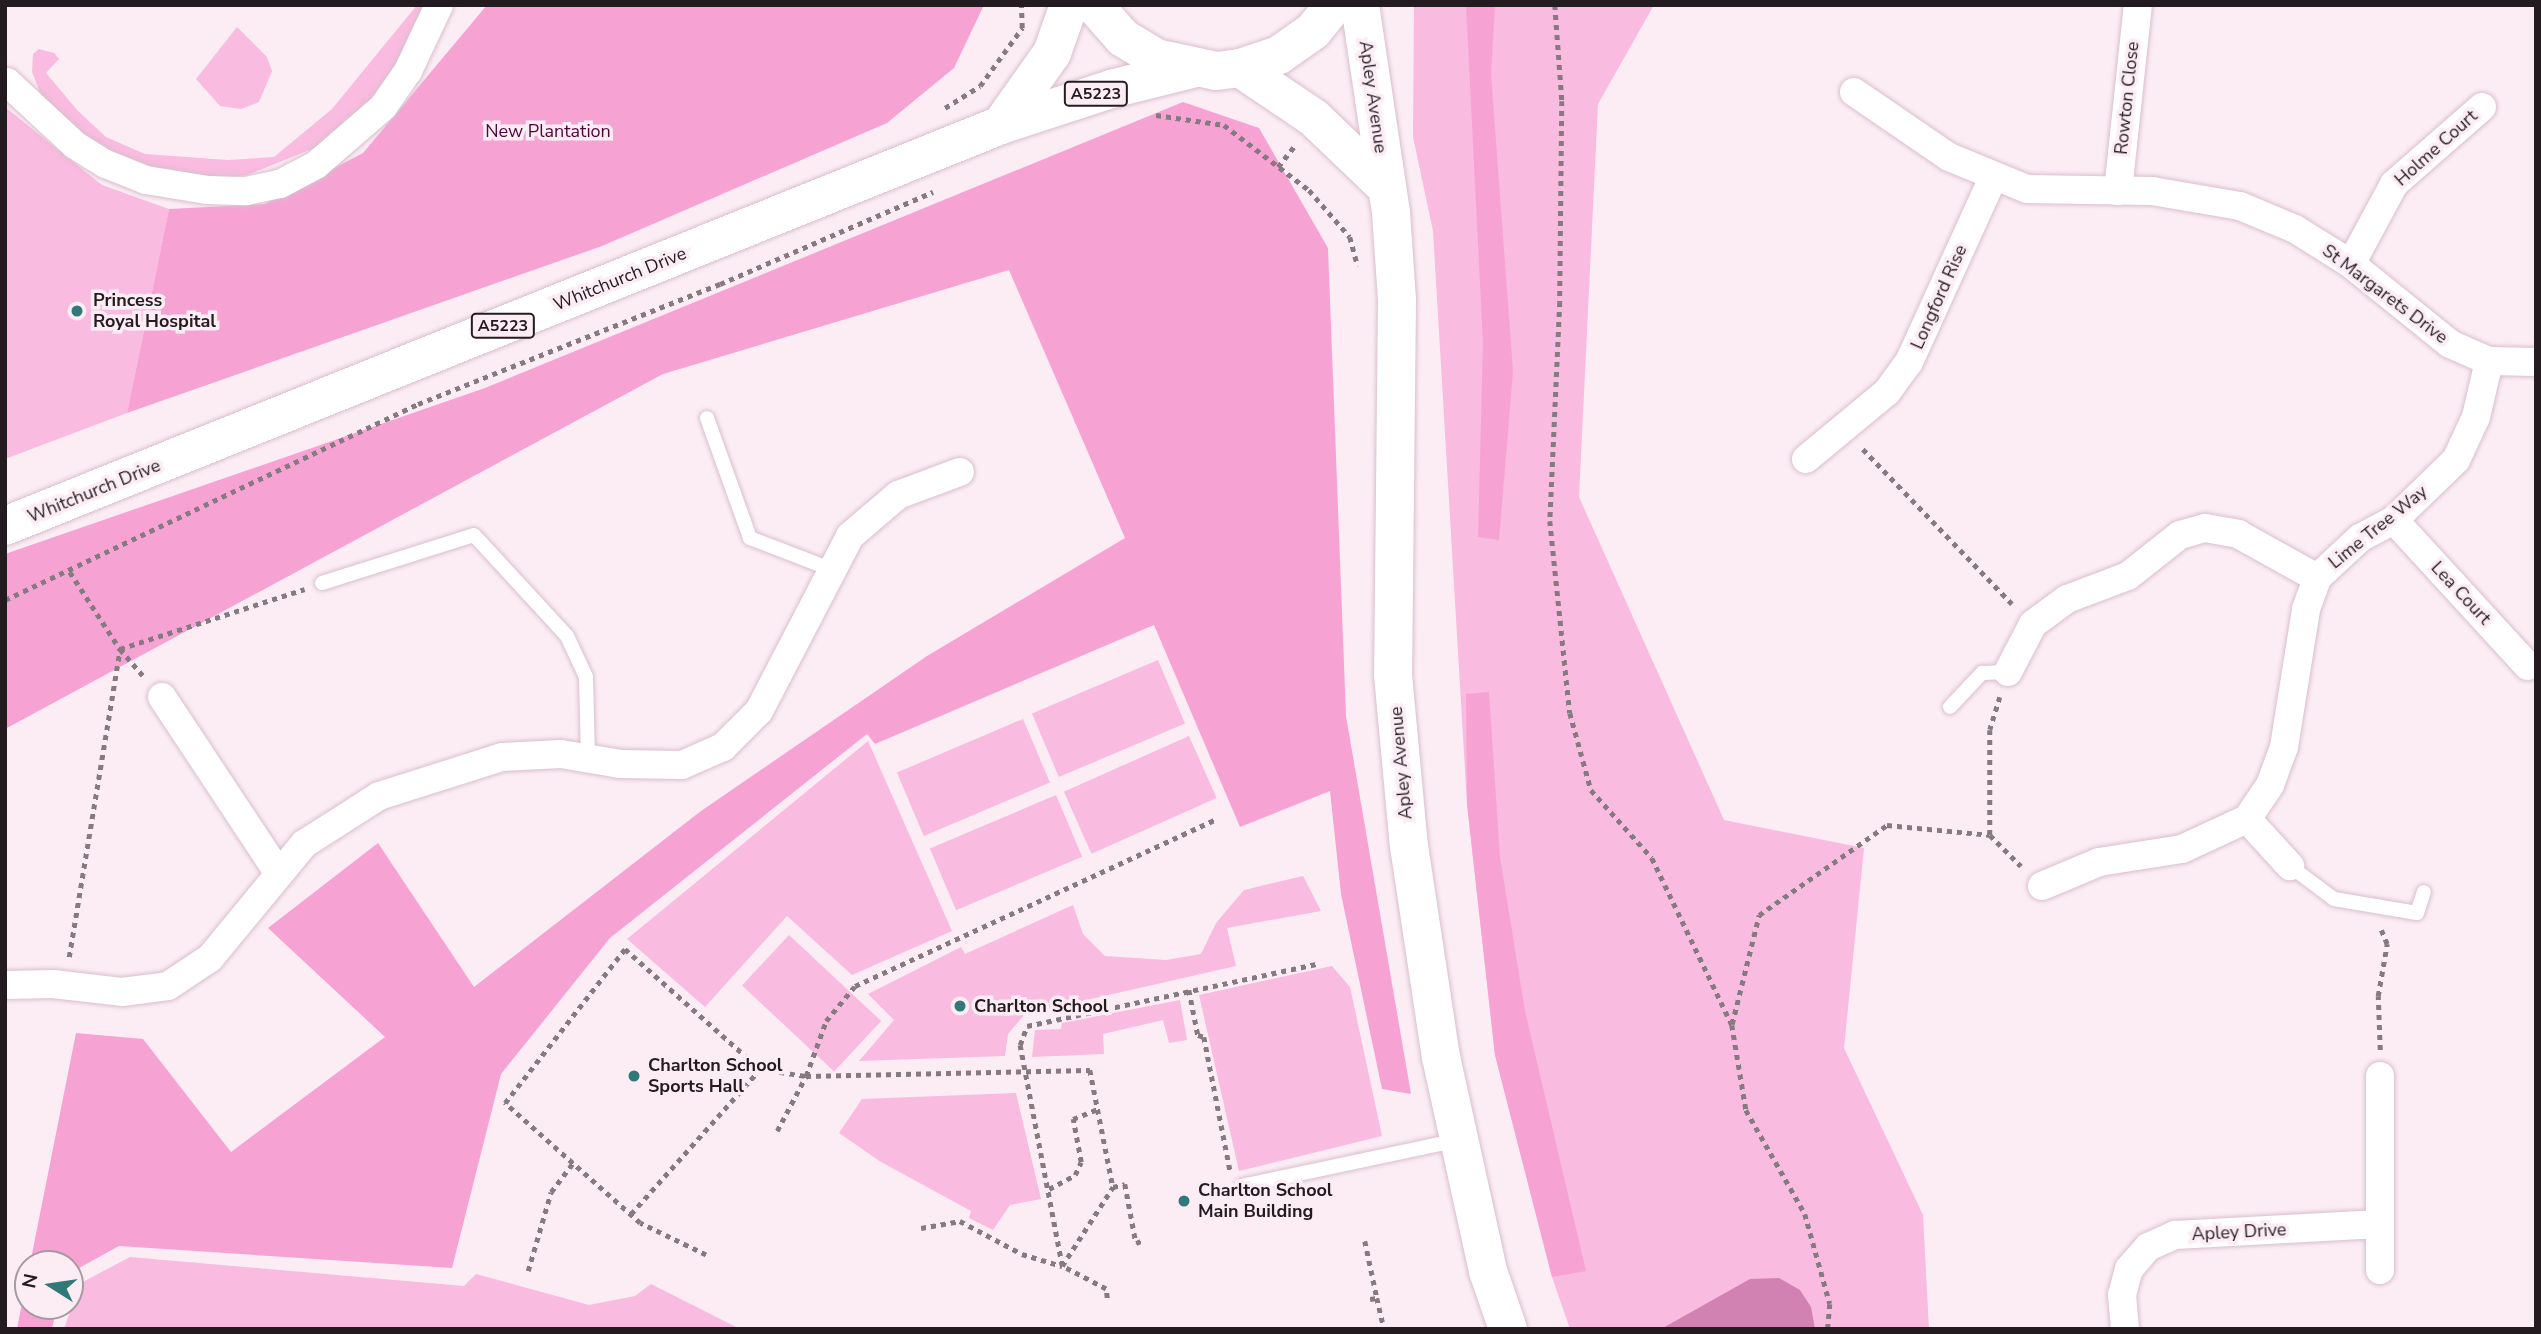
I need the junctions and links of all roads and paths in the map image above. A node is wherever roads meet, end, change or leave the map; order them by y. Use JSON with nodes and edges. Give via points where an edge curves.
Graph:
{"nodes":[{"id":1,"x":439,"y":5,"type":"edge"},
{"id":2,"x":1021,"y":5,"type":"edge"},
{"id":3,"x":1069,"y":5,"type":"edge"},
{"id":4,"x":1094,"y":5,"type":"edge"},
{"id":5,"x":1334,"y":5,"type":"edge"},
{"id":6,"x":1360,"y":5,"type":"edge"},
{"id":7,"x":1555,"y":5,"type":"edge"},
{"id":8,"x":2138,"y":5,"type":"edge"},
{"id":9,"x":1240,"y":68,"type":"junction"},
{"id":10,"x":1192,"y":69,"type":"junction"},
{"id":11,"x":7,"y":82,"type":"edge"},
{"id":12,"x":1854,"y":92,"type":"dead end"},
{"id":13,"x":2482,"y":107,"type":"dead end"},
{"id":14,"x":939,"y":112,"type":"dead end"},
{"id":15,"x":1142,"y":113,"type":"dead end"},
{"id":16,"x":1001,"y":125,"type":"junction"},
{"id":17,"x":1993,"y":178,"type":"junction"},
{"id":18,"x":1387,"y":188,"type":"junction"},
{"id":19,"x":939,"y":190,"type":"dead end"},
{"id":20,"x":2118,"y":191,"type":"junction"},
{"id":21,"x":2351,"y":264,"type":"junction"},
{"id":22,"x":1361,"y":277,"type":"dead end"},
{"id":23,"x":2488,"y":361,"type":"junction"},
{"id":24,"x":2536,"y":362,"type":"edge"},
{"id":25,"x":707,"y":418,"type":"dead end"},
{"id":26,"x":1842,"y":428,"type":"junction"},
{"id":27,"x":1805,"y":459,"type":"dead end"},
{"id":28,"x":960,"y":472,"type":"dead end"},
{"id":29,"x":2394,"y":520,"type":"junction"},
{"id":30,"x":5,"y":526,"type":"edge"},
{"id":31,"x":833,"y":570,"type":"junction"},
{"id":32,"x":70,"y":572,"type":"junction"},
{"id":33,"x":2317,"y":578,"type":"junction"},
{"id":34,"x":322,"y":583,"type":"joint"},
{"id":35,"x":5,"y":600,"type":"edge"},
{"id":36,"x":2032,"y":624,"type":"junction"},
{"id":37,"x":120,"y":649,"type":"junction"},
{"id":38,"x":2532,"y":665,"type":"edge"},
{"id":39,"x":2008,"y":672,"type":"junction"},
{"id":40,"x":162,"y":697,"type":"joint"},
{"id":41,"x":1950,"y":707,"type":"dead end"},
{"id":42,"x":588,"y":758,"type":"junction"},
{"id":43,"x":2247,"y":819,"type":"junction"},
{"id":44,"x":1215,"y":820,"type":"dead end"},
{"id":45,"x":1990,"y":835,"type":"junction"},
{"id":46,"x":2290,"y":866,"type":"joint"},
{"id":47,"x":279,"y":874,"type":"junction"},
{"id":48,"x":2042,"y":886,"type":"joint"},
{"id":49,"x":2424,"y":892,"type":"dead end"},
{"id":50,"x":2372,"y":928,"type":"dead end"},
{"id":51,"x":1317,"y":964,"type":"dead end"},
{"id":52,"x":5,"y":985,"type":"edge"},
{"id":53,"x":59,"y":985,"type":"junction"},
{"id":54,"x":1189,"y":990,"type":"junction"},
{"id":55,"x":1732,"y":1025,"type":"junction"},
{"id":56,"x":760,"y":1069,"type":"junction"},
{"id":57,"x":1024,"y":1072,"type":"junction"},
{"id":58,"x":806,"y":1076,"type":"junction"},
{"id":59,"x":2380,"y":1076,"type":"joint"},
{"id":60,"x":1098,"y":1109,"type":"junction"},
{"id":61,"x":777,"y":1131,"type":"dead end"},
{"id":62,"x":1459,"y":1140,"type":"junction"},
{"id":63,"x":573,"y":1163,"type":"junction"},
{"id":64,"x":1242,"y":1186,"type":"joint"},
{"id":65,"x":1113,"y":1187,"type":"junction"},
{"id":66,"x":1049,"y":1189,"type":"junction"},
{"id":67,"x":631,"y":1214,"type":"junction"},
{"id":68,"x":2379,"y":1224,"type":"junction"},
{"id":69,"x":921,"y":1228,"type":"dead end"},
{"id":70,"x":1144,"y":1240,"type":"dead end"},
{"id":71,"x":1365,"y":1241,"type":"dead end"},
{"id":72,"x":706,"y":1255,"type":"dead end"},
{"id":73,"x":1062,"y":1266,"type":"junction"},
{"id":74,"x":2380,"y":1270,"type":"dead end"},
{"id":75,"x":528,"y":1271,"type":"dead end"},
{"id":76,"x":1107,"y":1298,"type":"dead end"},
{"id":77,"x":1377,"y":1298,"type":"junction"},
{"id":78,"x":1370,"y":1299,"type":"dead end"},
{"id":79,"x":1384,"y":1329,"type":"edge"},
{"id":80,"x":1507,"y":1329,"type":"edge"},
{"id":81,"x":1828,"y":1329,"type":"edge"},
{"id":82,"x":2124,"y":1329,"type":"edge"}],
"edges":[{"from":1,"to":11,"type":"street","via":[[408,71],[383,107],[316,164],[281,184],[246,191],[146,180],[106,164],[58,131]]},
{"from":2,"to":14,"type":"path","via":[[1022,29],[980,86]]},
{"from":3,"to":16,"type":"main road","number":"A5223","via":[[1052,52]]},
{"from":4,"to":10,"type":"main road","name":"Whitchurch Drive","number":"A5223","via":[[1123,38],[1156,58]]},
{"from":5,"to":9,"type":"main road","name":"Whitchurch Drive","number":"A5223","via":[[1313,31],[1279,55]]},
{"from":6,"to":18,"type":"main road","name":"Apley Avenue"},
{"from":7,"to":55,"type":"path","via":[[1562,101],[1560,302],[1550,521],[1570,713],[1591,790],[1652,858]]},
{"from":8,"to":20,"type":"street","name":"Rowton Close"},
{"from":9,"to":10,"type":"main road","name":"Whitchurch Drive","number":"A5223"},
{"from":9,"to":18,"type":"main road","name":"Apley Avenue","via":[[1314,118]]},
{"from":10,"to":16,"type":"main road","name":"Whitchurch Drive","number":"A5223","via":[[1111,89]]},
{"from":12,"to":17,"type":"street","name":"St Margarets Drive","via":[[1913,136]]},
{"from":13,"to":21,"type":"street","name":"Holme Court","via":[[2394,184]]},
{"from":15,"to":22,"type":"path","via":[[1224,125],[1309,190],[1350,237]]},
{"from":16,"to":30,"type":"main road","name":"Whitchurch Drive","number":"A5223"},
{"from":17,"to":20,"type":"street","name":"St Margarets Drive","via":[[2027,189]]},
{"from":17,"to":26,"type":"street","name":"Longford Rise","via":[[1909,362],[1887,392]]},
{"from":18,"to":62,"type":"main road","name":"Apley Avenue","via":[[1396,299],[1393,675],[1409,846],[1441,1057]]},
{"from":19,"to":32,"type":"path","via":[[720,284],[418,404]]},
{"from":20,"to":21,"type":"street","name":"St Margarets Drive","via":[[2152,191],[2241,206],[2295,229]]},
{"from":21,"to":23,"type":"street","name":"St Margarets Drive","via":[[2450,344]]},
{"from":23,"to":24,"type":"street"},
{"from":23,"to":29,"type":"street","name":"Lime Tree Way","via":[[2476,417],[2456,460]]},
{"from":25,"to":31,"type":"lane","via":[[750,538]]},
{"from":26,"to":27,"type":"street","name":"Longford Rise"},
{"from":26,"to":36,"type":"path"},
{"from":28,"to":31,"type":"street","via":[[898,495],[850,536]]},
{"from":29,"to":33,"type":"street","name":"Lime Tree Way","via":[[2360,538]]},
{"from":29,"to":38,"type":"street","name":"Lea Court"},
{"from":31,"to":42,"type":"street","via":[[759,711],[723,747],[682,765],[621,764]]},
{"from":32,"to":35,"type":"path"},
{"from":32,"to":37,"type":"path"},
{"from":33,"to":36,"type":"street","via":[[2238,534],[2205,528],[2180,535],[2128,576],[2067,599]]},
{"from":33,"to":43,"type":"street","name":"Lime Tree Way","via":[[2306,609],[2284,747],[2270,785]]},
{"from":34,"to":37,"type":"path"},
{"from":34,"to":42,"type":"lane","via":[[474,535],[567,636],[586,677]]},
{"from":36,"to":39,"type":"street"},
{"from":37,"to":40,"type":"path"},
{"from":37,"to":53,"type":"path"},
{"from":39,"to":41,"type":"lane","via":[[1982,673]]},
{"from":39,"to":45,"type":"path","via":[[1990,730]]},
{"from":40,"to":47,"type":"street"},
{"from":42,"to":47,"type":"street","via":[[561,754],[502,757],[379,796],[304,844]]},
{"from":43,"to":46,"type":"street"},
{"from":43,"to":48,"type":"street","via":[[2182,849],[2099,862]]},
{"from":44,"to":58,"type":"path","via":[[855,986],[826,1020]]},
{"from":45,"to":48,"type":"path"},
{"from":45,"to":55,"type":"path","via":[[1887,825],[1759,915]]},
{"from":46,"to":49,"type":"lane","via":[[2334,899],[2417,913]]},
{"from":47,"to":53,"type":"street","via":[[210,958],[168,986],[122,992]]},
{"from":50,"to":59,"type":"path","via":[[2384,931],[2387,944],[2378,996]]},
{"from":51,"to":54,"type":"path"},
{"from":52,"to":53,"type":"street"},
{"from":54,"to":57,"type":"path","via":[[1034,1022],[1027,1026],[1020,1045]]},
{"from":54,"to":64,"type":"path","via":[[1198,1035],[1204,1037],[1231,1176]]},
{"from":55,"to":81,"type":"path","via":[[1746,1110],[1805,1214],[1830,1304]]},
{"from":56,"to":58,"type":"path"},
{"from":56,"to":63,"type":"path","via":[[625,949],[505,1103]]},
{"from":56,"to":67,"type":"path"},
{"from":57,"to":58,"type":"path"},
{"from":57,"to":60,"type":"path","via":[[1090,1070]]},
{"from":57,"to":66,"type":"path"},
{"from":58,"to":61,"type":"path"},
{"from":59,"to":68,"type":"street"},
{"from":60,"to":65,"type":"path"},
{"from":60,"to":66,"type":"path","via":[[1073,1119],[1081,1162],[1075,1175]]},
{"from":62,"to":64,"type":"lane"},
{"from":62,"to":80,"type":"main road","name":"Apley Avenue","via":[[1488,1271]]},
{"from":63,"to":67,"type":"path"},
{"from":63,"to":75,"type":"path","via":[[551,1192]]},
{"from":65,"to":70,"type":"path","via":[[1125,1184],[1136,1243]]},
{"from":65,"to":73,"type":"path"},
{"from":66,"to":73,"type":"path"},
{"from":67,"to":72,"type":"path"},
{"from":68,"to":74,"type":"street"},
{"from":68,"to":82,"type":"street","name":"Apley Drive","via":[[2175,1235],[2148,1247],[2129,1269],[2122,1295]]},
{"from":69,"to":73,"type":"path","via":[[960,1221],[1022,1254]]},
{"from":71,"to":77,"type":"path"},
{"from":73,"to":76,"type":"path","via":[[1106,1289]]},
{"from":77,"to":78,"type":"path"},
{"from":77,"to":79,"type":"path"}]}
